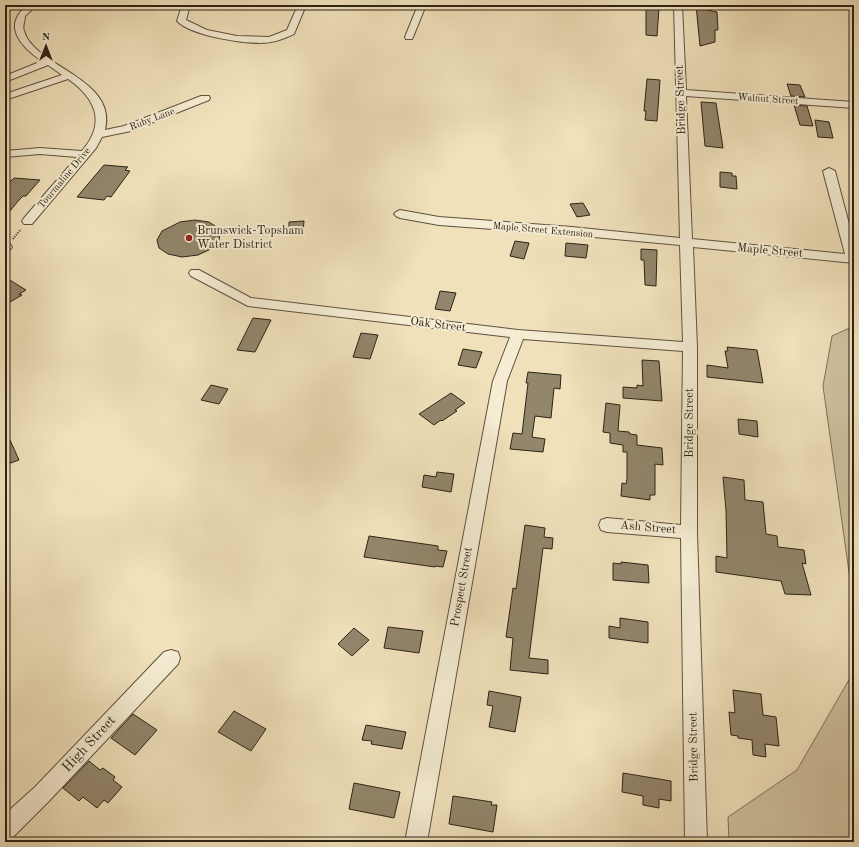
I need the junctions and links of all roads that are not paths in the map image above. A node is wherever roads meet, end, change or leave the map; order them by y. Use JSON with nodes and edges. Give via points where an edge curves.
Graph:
{"nodes":[{"id":1,"x":33,"y":5,"type":"edge"},
{"id":2,"x":186,"y":5,"type":"edge"},
{"id":3,"x":302,"y":5,"type":"edge"},
{"id":4,"x":422,"y":5,"type":"edge"},
{"id":5,"x":678,"y":5,"type":"edge"},
{"id":6,"x":409,"y":37,"type":"dead end"},
{"id":7,"x":45,"y":64,"type":"junction"},
{"id":8,"x":67,"y":76,"type":"junction"},
{"id":9,"x":5,"y":79,"type":"edge"},
{"id":10,"x":681,"y":93,"type":"junction"},
{"id":11,"x":5,"y":97,"type":"edge"},
{"id":12,"x":205,"y":98,"type":"dead end"},
{"id":13,"x":854,"y":105,"type":"edge"},
{"id":14,"x":98,"y":134,"type":"junction"},
{"id":15,"x":5,"y":154,"type":"edge"},
{"id":16,"x":85,"y":154,"type":"junction"},
{"id":17,"x":829,"y":170,"type":"dead end"},
{"id":18,"x":400,"y":214,"type":"dead end"},
{"id":19,"x":28,"y":221,"type":"road end"},
{"id":20,"x":686,"y":243,"type":"junction"},
{"id":21,"x":853,"y":259,"type":"edge"},
{"id":22,"x":194,"y":273,"type":"dead end"},
{"id":23,"x":518,"y":334,"type":"junction"},
{"id":24,"x":690,"y":347,"type":"junction"},
{"id":25,"x":607,"y":525,"type":"dead end"},
{"id":26,"x":690,"y":532,"type":"junction"},
{"id":27,"x":171,"y":658,"type":"dead end"},
{"id":28,"x":5,"y":829,"type":"edge"},
{"id":29,"x":416,"y":842,"type":"edge"},
{"id":30,"x":696,"y":842,"type":"edge"}],
"edges":[{"from":1,"to":7,"type":"street","via":[[21,15],[14,33],[16,42]]},
{"from":2,"to":3,"type":"street","via":[[181,21],[204,32],[237,39],[270,40],[291,32]]},
{"from":4,"to":6,"type":"street"},
{"from":5,"to":10,"type":"street","name":"Bridge Street"},
{"from":7,"to":8,"type":"street"},
{"from":7,"to":9,"type":"street"},
{"from":8,"to":11,"type":"street"},
{"from":8,"to":14,"type":"street","via":[[92,95],[99,106],[101,122]]},
{"from":10,"to":13,"type":"street","name":"Walnut Street"},
{"from":10,"to":20,"type":"street","name":"Bridge Street"},
{"from":12,"to":14,"type":"street","name":"Ruby Lane","via":[[127,129]]},
{"from":14,"to":16,"type":"street","name":"Tourmaline Drive"},
{"from":15,"to":16,"type":"street","via":[[40,151]]},
{"from":16,"to":19,"type":"street","name":"Tourmaline Drive"},
{"from":17,"to":21,"type":"street"},
{"from":18,"to":20,"type":"street","name":"Maple Street Extension","via":[[439,221]]},
{"from":20,"to":21,"type":"street","name":"Maple Street"},
{"from":20,"to":24,"type":"street","name":"Bridge Street"},
{"from":22,"to":23,"type":"street","name":"Oak Street","via":[[248,302]]},
{"from":23,"to":24,"type":"street","name":"Oak Street"},
{"from":23,"to":29,"type":"street","name":"Prospect Street","via":[[500,381]]},
{"from":24,"to":26,"type":"street","name":"Bridge Street"},
{"from":25,"to":26,"type":"street","name":"Ash Street"},
{"from":26,"to":30,"type":"street","name":"Bridge Street"},
{"from":27,"to":28,"type":"street","name":"High Street","via":[[42,794]]}]}
